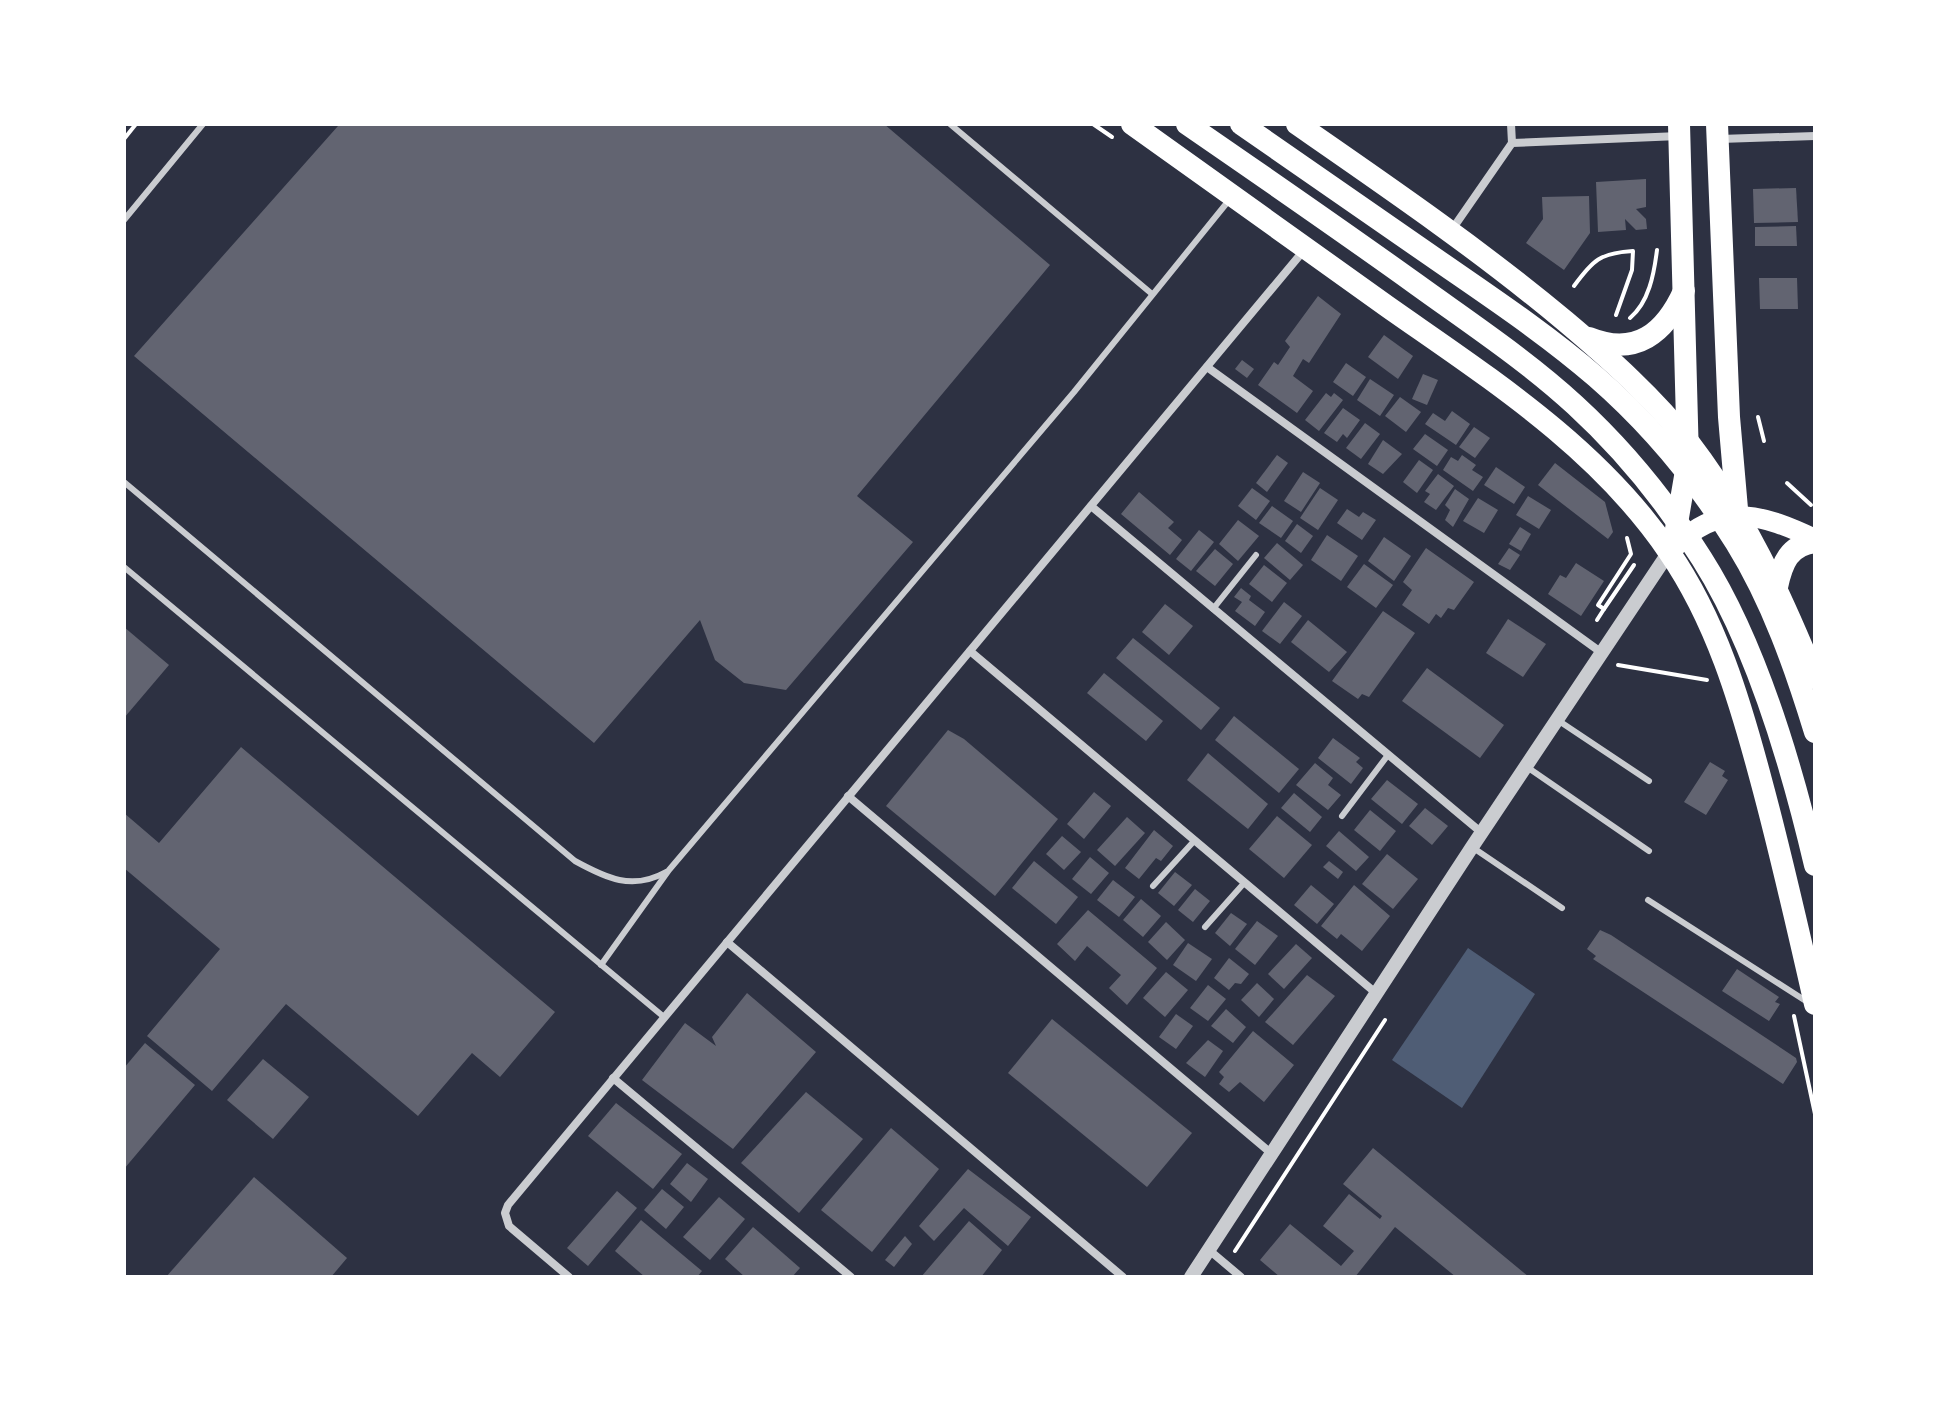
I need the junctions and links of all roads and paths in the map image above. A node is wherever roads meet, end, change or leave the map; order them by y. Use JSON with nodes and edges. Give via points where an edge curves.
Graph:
{"nodes":[{"id":1,"x":136,"y":124,"type":"edge"},
{"id":2,"x":203,"y":124,"type":"edge"},
{"id":3,"x":950,"y":124,"type":"edge"},
{"id":4,"x":1132,"y":124,"type":"edge"},
{"id":5,"x":1187,"y":124,"type":"edge"},
{"id":6,"x":1241,"y":124,"type":"edge"},
{"id":7,"x":1297,"y":124,"type":"edge"},
{"id":8,"x":1511,"y":124,"type":"edge"},
{"id":9,"x":1679,"y":130,"type":"edge"},
{"id":10,"x":1718,"y":132,"type":"edge"},
{"id":11,"x":1815,"y":136,"type":"edge"},
{"id":12,"x":124,"y":139,"type":"edge"},
{"id":13,"x":1512,"y":143,"type":"junction"},
{"id":14,"x":1233,"y":196,"type":"junction"},
{"id":15,"x":124,"y":220,"type":"edge"},
{"id":16,"x":1451,"y":231,"type":"junction"},
{"id":17,"x":1658,"y":243,"type":"dead end"},
{"id":18,"x":1305,"y":249,"type":"junction"},
{"id":19,"x":1574,"y":286,"type":"dead end"},
{"id":20,"x":1685,"y":290,"type":"junction"},
{"id":21,"x":1152,"y":294,"type":"junction"},
{"id":22,"x":1616,"y":315,"type":"dead end"},
{"id":23,"x":1621,"y":324,"type":"dead end"},
{"id":24,"x":1581,"y":334,"type":"junction"},
{"id":25,"x":1207,"y":367,"type":"junction"},
{"id":26,"x":1729,"y":417,"type":"junction"},
{"id":27,"x":1758,"y":417,"type":"dead end"},
{"id":28,"x":1764,"y":441,"type":"dead end"},
{"id":29,"x":1688,"y":442,"type":"junction"},
{"id":30,"x":1715,"y":478,"type":"junction"},
{"id":31,"x":124,"y":482,"type":"edge"},
{"id":32,"x":1787,"y":483,"type":"dead end"},
{"id":33,"x":1811,"y":505,"type":"dead end"},
{"id":34,"x":1091,"y":506,"type":"junction"},
{"id":35,"x":1737,"y":514,"type":"junction"},
{"id":36,"x":1623,"y":525,"type":"dead end"},
{"id":37,"x":1815,"y":540,"type":"edge"},
{"id":38,"x":1669,"y":552,"type":"junction"},
{"id":39,"x":1256,"y":555,"type":"dead end"},
{"id":40,"x":1634,"y":565,"type":"dead end"},
{"id":41,"x":124,"y":567,"type":"edge"},
{"id":42,"x":1777,"y":587,"type":"junction"},
{"id":43,"x":1213,"y":609,"type":"junction"},
{"id":44,"x":1604,"y":609,"type":"junction"},
{"id":45,"x":1584,"y":640,"type":"junction"},
{"id":46,"x":970,"y":651,"type":"junction"},
{"id":47,"x":1602,"y":653,"type":"junction"},
{"id":48,"x":1815,"y":678,"type":"edge"},
{"id":49,"x":1557,"y":719,"type":"junction"},
{"id":50,"x":1815,"y":732,"type":"edge"},
{"id":51,"x":1388,"y":755,"type":"junction"},
{"id":52,"x":1526,"y":767,"type":"junction"},
{"id":53,"x":1649,"y":781,"type":"dead end"},
{"id":54,"x":848,"y":796,"type":"junction"},
{"id":55,"x":1342,"y":816,"type":"dead end"},
{"id":56,"x":1482,"y":833,"type":"junction"},
{"id":57,"x":1195,"y":840,"type":"junction"},
{"id":58,"x":1472,"y":847,"type":"junction"},
{"id":59,"x":1649,"y":851,"type":"dead end"},
{"id":60,"x":1815,"y":865,"type":"edge"},
{"id":61,"x":669,"y":870,"type":"junction"},
{"id":62,"x":1245,"y":882,"type":"junction"},
{"id":63,"x":1153,"y":886,"type":"dead end"},
{"id":64,"x":1648,"y":900,"type":"dead end"},
{"id":65,"x":1562,"y":908,"type":"dead end"},
{"id":66,"x":1205,"y":927,"type":"dead end"},
{"id":67,"x":727,"y":942,"type":"junction"},
{"id":68,"x":601,"y":965,"type":"junction"},
{"id":69,"x":1377,"y":994,"type":"junction"},
{"id":70,"x":1815,"y":1005,"type":"edge"},
{"id":71,"x":664,"y":1017,"type":"junction"},
{"id":72,"x":613,"y":1078,"type":"junction"},
{"id":73,"x":1272,"y":1154,"type":"junction"},
{"id":74,"x":1209,"y":1250,"type":"junction"},
{"id":75,"x":569,"y":1277,"type":"edge"},
{"id":76,"x":851,"y":1277,"type":"edge"},
{"id":77,"x":1123,"y":1277,"type":"edge"},
{"id":78,"x":1191,"y":1277,"type":"edge"},
{"id":79,"x":1241,"y":1277,"type":"edge"}],
"edges":[{"from":1,"to":12,"type":"path"},
{"from":2,"to":15,"type":"lane"},
{"from":3,"to":21,"type":"lane"},
{"from":4,"to":14,"type":"highway"},
{"from":5,"to":60,"type":"highway","via":[[1483,332],[1575,405],[1613,443],[1681,527],[1727,605],[1757,674]]},
{"from":6,"to":50,"type":"highway","via":[[1507,309],[1586,368],[1635,414],[1716,513],[1763,593]]},
{"from":7,"to":16,"type":"highway"},
{"from":8,"to":13,"type":"street"},
{"from":9,"to":13,"type":"street"},
{"from":9,"to":20,"type":"highway"},
{"from":10,"to":11,"type":"street"},
{"from":10,"to":26,"type":"highway"},
{"from":13,"to":16,"type":"street"},
{"from":14,"to":18,"type":"highway"},
{"from":14,"to":21,"type":"lane"},
{"from":16,"to":24,"type":"highway"},
{"from":17,"to":23,"type":"path","via":[[1642,305]]},
{"from":18,"to":25,"type":"street"},
{"from":18,"to":38,"type":"highway","via":[[1556,430],[1635,507]]},
{"from":19,"to":22,"type":"path","via":[[1589,265],[1608,252],[1633,251]]},
{"from":20,"to":24,"type":"highway","via":[[1667,323],[1631,345]]},
{"from":20,"to":29,"type":"highway"},
{"from":21,"to":61,"type":"lane"},
{"from":24,"to":29,"type":"highway"},
{"from":25,"to":34,"type":"street"},
{"from":25,"to":45,"type":"street"},
{"from":26,"to":30,"type":"highway"},
{"from":26,"to":35,"type":"highway"},
{"from":27,"to":28,"type":"path"},
{"from":29,"to":30,"type":"highway"},
{"from":29,"to":38,"type":"highway","via":[[1685,489]]},
{"from":30,"to":35,"type":"highway"},
{"from":30,"to":38,"type":"highway"},
{"from":31,"to":61,"type":"lane","via":[[575,861],[632,884]]},
{"from":32,"to":33,"type":"path"},
{"from":34,"to":43,"type":"street"},
{"from":34,"to":46,"type":"street"},
{"from":35,"to":37,"type":"main road","via":[[1779,523]]},
{"from":35,"to":38,"type":"main road","via":[[1698,529]]},
{"from":35,"to":42,"type":"highway"},
{"from":36,"to":44,"type":"path","via":[[1631,554],[1598,605]]},
{"from":37,"to":42,"type":"highway","via":[[1788,555]]},
{"from":38,"to":47,"type":"street"},
{"from":38,"to":70,"type":"highway","via":[[1722,654],[1748,730]]},
{"from":39,"to":43,"type":"lane"},
{"from":40,"to":44,"type":"path"},
{"from":41,"to":68,"type":"lane"},
{"from":42,"to":48,"type":"highway"},
{"from":43,"to":51,"type":"street"},
{"from":44,"to":45,"type":"path"},
{"from":45,"to":47,"type":"street"},
{"from":46,"to":54,"type":"street"},
{"from":46,"to":57,"type":"street"},
{"from":47,"to":49,"type":"street"},
{"from":49,"to":52,"type":"street"},
{"from":49,"to":53,"type":"lane"},
{"from":51,"to":55,"type":"lane"},
{"from":51,"to":56,"type":"street"},
{"from":52,"to":56,"type":"street"},
{"from":52,"to":59,"type":"lane"},
{"from":54,"to":67,"type":"street"},
{"from":54,"to":73,"type":"street"},
{"from":56,"to":58,"type":"street"},
{"from":57,"to":62,"type":"street"},
{"from":57,"to":63,"type":"lane"},
{"from":58,"to":65,"type":"lane"},
{"from":58,"to":69,"type":"street"},
{"from":61,"to":68,"type":"lane"},
{"from":62,"to":66,"type":"lane"},
{"from":62,"to":69,"type":"street"},
{"from":64,"to":70,"type":"lane"},
{"from":67,"to":71,"type":"street"},
{"from":67,"to":77,"type":"street"},
{"from":68,"to":71,"type":"lane"},
{"from":69,"to":73,"type":"street"},
{"from":71,"to":72,"type":"street"},
{"from":72,"to":75,"type":"street","via":[[505,1213],[509,1226]]},
{"from":72,"to":76,"type":"street"},
{"from":73,"to":74,"type":"street"},
{"from":74,"to":78,"type":"street"},
{"from":74,"to":79,"type":"street"}]}
